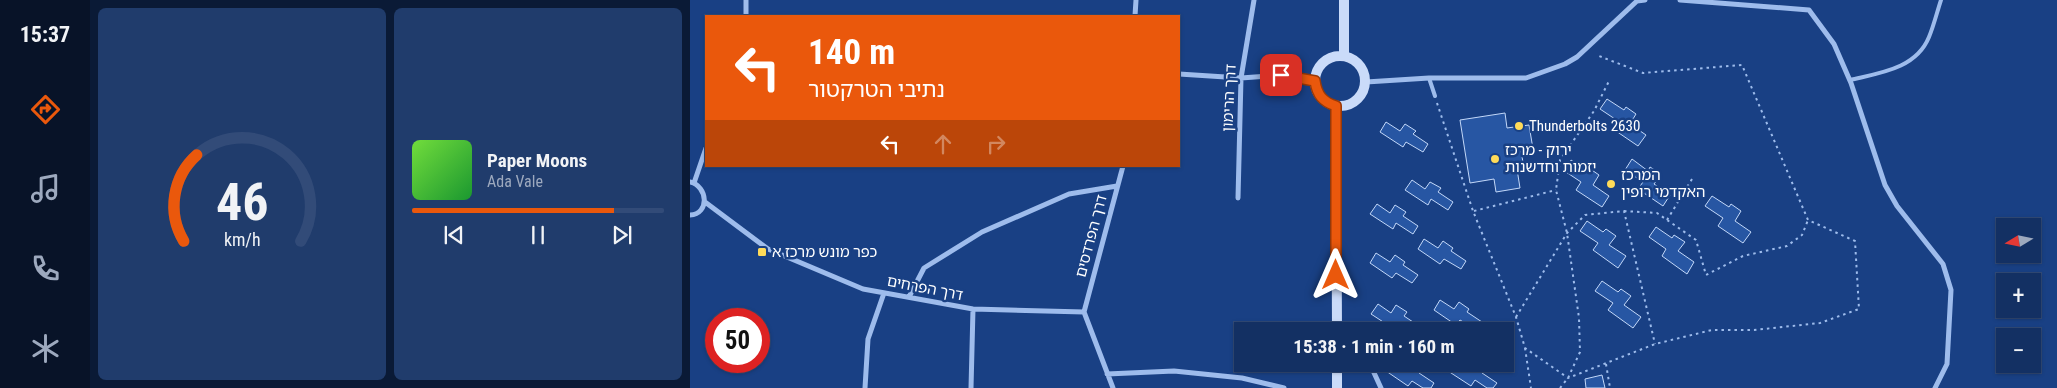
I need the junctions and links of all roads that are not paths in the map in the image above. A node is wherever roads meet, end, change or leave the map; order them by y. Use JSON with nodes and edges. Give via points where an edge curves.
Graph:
{"nodes":[{"id":1,"x":746,"y":0,"type":"edge"},
{"id":2,"x":1136,"y":0,"type":"edge"},
{"id":3,"x":1254,"y":0,"type":"edge"},
{"id":4,"x":1344,"y":0,"type":"edge"},
{"id":5,"x":1646,"y":0,"type":"edge"},
{"id":6,"x":1680,"y":0,"type":"edge"},
{"id":7,"x":1941,"y":0,"type":"edge"},
{"id":8,"x":746,"y":15,"type":"edge"},
{"id":9,"x":1135,"y":15,"type":"edge"},
{"id":10,"x":1344,"y":56,"type":"junction"},
{"id":11,"x":1180,"y":74,"type":"edge"},
{"id":12,"x":1241,"y":78,"type":"junction"},
{"id":13,"x":1429,"y":78,"type":"junction"},
{"id":14,"x":1850,"y":80,"type":"junction"},
{"id":15,"x":1315,"y":81,"type":"junction"},
{"id":16,"x":1366,"y":82,"type":"junction"},
{"id":17,"x":1435,"y":96,"type":"road end"},
{"id":18,"x":1336,"y":106,"type":"junction"},
{"id":19,"x":705,"y":150,"type":"edge"},
{"id":20,"x":1123,"y":167,"type":"edge"},
{"id":21,"x":692,"y":182,"type":"edge"},
{"id":22,"x":1117,"y":186,"type":"junction"},
{"id":23,"x":1238,"y":198,"type":"dead end"},
{"id":24,"x":705,"y":202,"type":"junction"},
{"id":25,"x":690,"y":215,"type":"edge"},
{"id":26,"x":884,"y":293,"type":"junction"},
{"id":27,"x":909,"y":297,"type":"junction"},
{"id":28,"x":973,"y":309,"type":"junction"},
{"id":29,"x":1084,"y":312,"type":"junction"},
{"id":30,"x":1337,"y":322,"type":"edge"},
{"id":31,"x":1337,"y":372,"type":"edge"},
{"id":32,"x":1374,"y":372,"type":"edge"},
{"id":33,"x":1107,"y":374,"type":"junction"},
{"id":34,"x":865,"y":388,"type":"edge"},
{"id":35,"x":971,"y":388,"type":"edge"},
{"id":36,"x":1112,"y":388,"type":"edge"},
{"id":37,"x":1284,"y":388,"type":"edge"},
{"id":38,"x":1337,"y":388,"type":"edge"},
{"id":39,"x":1381,"y":388,"type":"edge"},
{"id":40,"x":1934,"y":388,"type":"edge"}],
"edges":[{"from":1,"to":8,"type":"street"},
{"from":2,"to":9,"type":"street"},
{"from":3,"to":12,"type":"street","name":"דרך הרימון"},
{"from":4,"to":10,"type":"main road"},
{"from":5,"to":13,"type":"street","via":[[1637,2],[1577,57],[1557,67],[1526,78]]},
{"from":6,"to":14,"type":"street","via":[[1809,10],[1834,44]]},
{"from":7,"to":14,"type":"lane","via":[[1929,39],[1917,57],[1896,69]]},
{"from":10,"to":15,"type":"main road","via":[[1324,62]]},
{"from":10,"to":16,"type":"main road","via":[[1357,62]]},
{"from":11,"to":12,"type":"street"},
{"from":12,"to":15,"type":"street","via":[[1281,75]]},
{"from":12,"to":23,"type":"street","name":"דרך הרימון"},
{"from":13,"to":16,"type":"street"},
{"from":13,"to":17,"type":"lane"},
{"from":14,"to":40,"type":"street","via":[[1885,185],[1943,264],[1951,290],[1947,364]]},
{"from":15,"to":18,"type":"main road","via":[[1324,100]]},
{"from":16,"to":18,"type":"main road","via":[[1364,90],[1353,103]]},
{"from":18,"to":30,"type":"main road"},
{"from":19,"to":21,"type":"street"},
{"from":20,"to":22,"type":"street","name":"דרך הפרדסים"},
{"from":21,"to":24,"type":"street","via":[[703,191]]},
{"from":22,"to":27,"type":"street","via":[[1069,194],[982,232],[924,268]]},
{"from":22,"to":29,"type":"street","name":"דרך הפרדסים"},
{"from":24,"to":25,"type":"street","via":[[698,212]]},
{"from":24,"to":26,"type":"street","name":"דרך הפרחים","via":[[768,249],[864,289]]},
{"from":26,"to":27,"type":"street","name":"דרך הפרחים"},
{"from":26,"to":34,"type":"street","via":[[868,339]]},
{"from":27,"to":28,"type":"street","name":"דרך הפרחים"},
{"from":28,"to":29,"type":"street","name":"דרך הפרחים"},
{"from":28,"to":35,"type":"street"},
{"from":29,"to":33,"type":"street"},
{"from":31,"to":38,"type":"main road"},
{"from":32,"to":39,"type":"street"},
{"from":33,"to":36,"type":"street"},
{"from":33,"to":37,"type":"street","via":[[1174,371],[1242,378]]}]}
